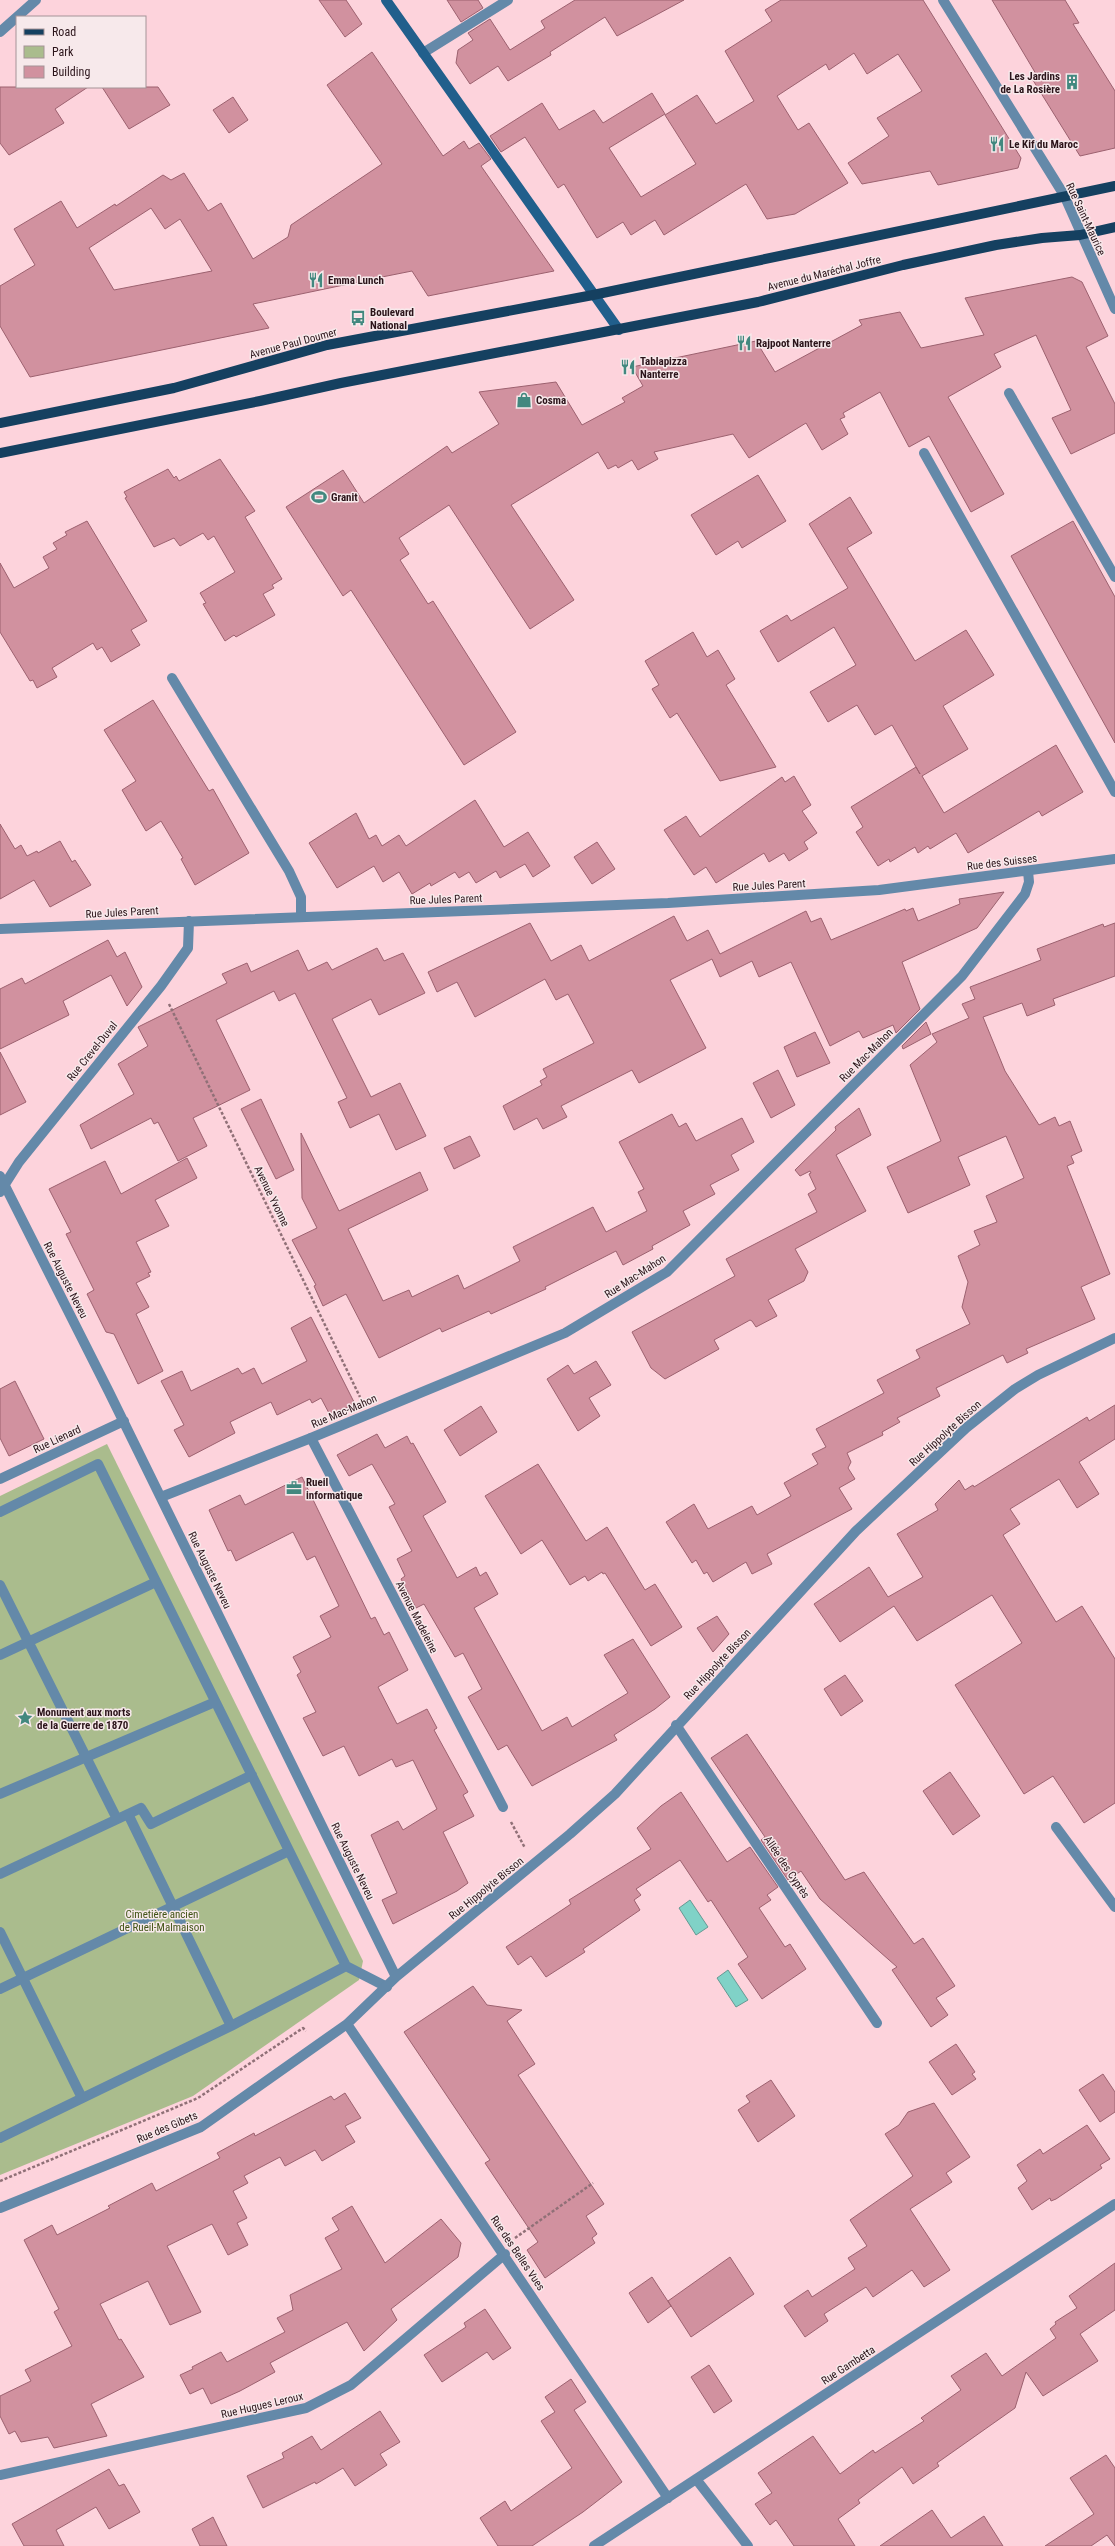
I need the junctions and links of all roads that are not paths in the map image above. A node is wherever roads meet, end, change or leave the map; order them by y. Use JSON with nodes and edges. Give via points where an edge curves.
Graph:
{"nodes":[{"id":1,"x":36,"y":0,"type":"edge"},
{"id":2,"x":386,"y":0,"type":"edge"},
{"id":3,"x":508,"y":0,"type":"edge"},
{"id":4,"x":943,"y":0,"type":"edge"},
{"id":5,"x":18,"y":16,"type":"edge"},
{"id":6,"x":16,"y":18,"type":"edge"},
{"id":7,"x":0,"y":32,"type":"edge"},
{"id":8,"x":423,"y":53,"type":"junction"},
{"id":9,"x":1115,"y":186,"type":"edge"},
{"id":10,"x":1064,"y":195,"type":"junction"},
{"id":11,"x":1115,"y":227,"type":"edge"},
{"id":12,"x":1080,"y":235,"type":"junction"},
{"id":13,"x":593,"y":295,"type":"junction"},
{"id":14,"x":1115,"y":308,"type":"edge"},
{"id":15,"x":619,"y":330,"type":"junction"},
{"id":16,"x":1009,"y":393,"type":"dead end"},
{"id":17,"x":0,"y":423,"type":"edge"},
{"id":18,"x":0,"y":453,"type":"edge"},
{"id":19,"x":924,"y":453,"type":"dead end"},
{"id":20,"x":1115,"y":577,"type":"edge"},
{"id":21,"x":172,"y":678,"type":"dead end"},
{"id":22,"x":1115,"y":792,"type":"edge"},
{"id":23,"x":1115,"y":859,"type":"edge"},
{"id":24,"x":1028,"y":872,"type":"junction"},
{"id":25,"x":892,"y":888,"type":"joint"},
{"id":26,"x":301,"y":916,"type":"junction"},
{"id":27,"x":189,"y":921,"type":"junction"},
{"id":28,"x":0,"y":930,"type":"edge"},
{"id":29,"x":0,"y":1176,"type":"edge"},
{"id":30,"x":2,"y":1189,"type":"edge"},
{"id":31,"x":1115,"y":1338,"type":"edge"},
{"id":32,"x":124,"y":1421,"type":"junction"},
{"id":33,"x":311,"y":1438,"type":"junction"},
{"id":34,"x":0,"y":1479,"type":"edge"},
{"id":35,"x":161,"y":1497,"type":"junction"},
{"id":36,"x":0,"y":1512,"type":"edge"},
{"id":37,"x":156,"y":1582,"type":"junction"},
{"id":38,"x":0,"y":1585,"type":"edge"},
{"id":39,"x":28,"y":1642,"type":"junction"},
{"id":40,"x":0,"y":1655,"type":"edge"},
{"id":41,"x":215,"y":1702,"type":"junction"},
{"id":42,"x":676,"y":1725,"type":"junction"},
{"id":43,"x":86,"y":1757,"type":"junction"},
{"id":44,"x":252,"y":1776,"type":"junction"},
{"id":45,"x":0,"y":1794,"type":"edge"},
{"id":46,"x":503,"y":1807,"type":"road end"},
{"id":47,"x":128,"y":1814,"type":"junction"},
{"id":48,"x":117,"y":1819,"type":"junction"},
{"id":49,"x":1056,"y":1827,"type":"dead end"},
{"id":50,"x":288,"y":1850,"type":"junction"},
{"id":51,"x":0,"y":1874,"type":"edge"},
{"id":52,"x":172,"y":1906,"type":"junction"},
{"id":53,"x":1115,"y":1907,"type":"edge"},
{"id":54,"x":0,"y":1932,"type":"edge"},
{"id":55,"x":346,"y":1966,"type":"junction"},
{"id":56,"x":396,"y":1977,"type":"junction"},
{"id":57,"x":23,"y":1978,"type":"junction"},
{"id":58,"x":387,"y":1987,"type":"junction"},
{"id":59,"x":0,"y":1989,"type":"edge"},
{"id":60,"x":877,"y":2023,"type":"dead end"},
{"id":61,"x":347,"y":2024,"type":"junction"},
{"id":62,"x":231,"y":2026,"type":"junction"},
{"id":63,"x":82,"y":2098,"type":"junction"},
{"id":64,"x":0,"y":2138,"type":"edge"},
{"id":65,"x":1115,"y":2204,"type":"edge"},
{"id":66,"x":0,"y":2208,"type":"edge"},
{"id":67,"x":503,"y":2251,"type":"junction"},
{"id":68,"x":0,"y":2475,"type":"edge"},
{"id":69,"x":696,"y":2479,"type":"junction"},
{"id":70,"x":668,"y":2498,"type":"junction"},
{"id":71,"x":594,"y":2546,"type":"edge"},
{"id":72,"x":748,"y":2546,"type":"edge"}],
"edges":[{"from":1,"to":5,"type":"street"},
{"from":2,"to":8,"type":"main road"},
{"from":3,"to":8,"type":"street"},
{"from":4,"to":10,"type":"street","name":"Rue Saint-Maurice"},
{"from":6,"to":7,"type":"street"},
{"from":8,"to":13,"type":"main road"},
{"from":9,"to":10,"type":"main road"},
{"from":10,"to":12,"type":"street","name":"Rue Saint-Maurice"},
{"from":10,"to":13,"type":"main road"},
{"from":11,"to":12,"type":"main road","name":"Avenue du Maréchal Joffre"},
{"from":12,"to":14,"type":"street","name":"Rue Saint-Maurice"},
{"from":12,"to":15,"type":"main road","name":"Avenue du Maréchal Joffre","via":[[996,245],[903,265],[781,296]]},
{"from":13,"to":15,"type":"main road"},
{"from":13,"to":17,"type":"main road","name":"Avenue Paul Doumer","via":[[327,345],[174,388]]},
{"from":15,"to":18,"type":"main road","name":"Avenue du Maréchal Joffre","via":[[341,383]]},
{"from":16,"to":20,"type":"street"},
{"from":19,"to":22,"type":"street"},
{"from":21,"to":26,"type":"street","via":[[289,871],[301,897]]},
{"from":23,"to":24,"type":"street","name":"Rue des Suisses"},
{"from":24,"to":25,"type":"street","name":"Rue des Suisses"},
{"from":24,"to":33,"type":"street","name":"Rue Mac-Mahon","via":[[1029,882],[1025,894],[962,976],[667,1272],[565,1333]]},
{"from":25,"to":26,"type":"street","name":"Rue Jules Parent","via":[[668,903]]},
{"from":26,"to":27,"type":"street","name":"Rue Jules Parent"},
{"from":27,"to":28,"type":"street","name":"Rue Jules Parent"},
{"from":27,"to":30,"type":"street","name":"Rue Crevel-Duval","via":[[188,948],[161,986],[18,1162]]},
{"from":29,"to":30,"type":"street","name":"Rue Auguste Neveu"},
{"from":30,"to":32,"type":"street","name":"Rue Auguste Neveu"},
{"from":31,"to":42,"type":"street","name":"Rue Hippolyte Bisson","via":[[1014,1389],[966,1428],[856,1531]]},
{"from":32,"to":34,"type":"street","name":"Rue Lienard"},
{"from":32,"to":35,"type":"street","name":"Rue Auguste Neveu"},
{"from":33,"to":35,"type":"street","name":"Rue Mac-Mahon"},
{"from":33,"to":46,"type":"street","name":"Avenue Madeleine"},
{"from":35,"to":56,"type":"street","name":"Rue Auguste Neveu"},
{"from":36,"to":37,"type":"street","via":[[98,1464]]},
{"from":37,"to":39,"type":"street"},
{"from":37,"to":41,"type":"street"},
{"from":38,"to":39,"type":"street"},
{"from":39,"to":40,"type":"street"},
{"from":39,"to":43,"type":"street"},
{"from":41,"to":43,"type":"street"},
{"from":41,"to":44,"type":"street"},
{"from":42,"to":56,"type":"street","name":"Rue Hippolyte Bisson","via":[[615,1794]]},
{"from":42,"to":60,"type":"street","name":"Allée des Cyprès"},
{"from":43,"to":45,"type":"street"},
{"from":43,"to":48,"type":"street"},
{"from":44,"to":47,"type":"street","via":[[151,1824],[141,1808]]},
{"from":44,"to":50,"type":"street"},
{"from":47,"to":48,"type":"street"},
{"from":47,"to":52,"type":"street"},
{"from":48,"to":51,"type":"street"},
{"from":49,"to":53,"type":"street"},
{"from":50,"to":52,"type":"street"},
{"from":50,"to":55,"type":"street"},
{"from":52,"to":57,"type":"street"},
{"from":52,"to":62,"type":"street"},
{"from":54,"to":57,"type":"street"},
{"from":55,"to":58,"type":"street"},
{"from":55,"to":62,"type":"street"},
{"from":56,"to":58,"type":"street","name":"Rue Hippolyte Bisson"},
{"from":57,"to":59,"type":"street"},
{"from":57,"to":63,"type":"street"},
{"from":58,"to":61,"type":"street","name":"Rue Hippolyte Bisson"},
{"from":61,"to":66,"type":"street","name":"Rue des Gibets","via":[[201,2127]]},
{"from":61,"to":67,"type":"street","name":"Rue des Belles Vues"},
{"from":62,"to":63,"type":"street"},
{"from":63,"to":64,"type":"street"},
{"from":65,"to":69,"type":"street","name":"Rue Gambetta"},
{"from":67,"to":68,"type":"street","name":"Rue Hugues Leroux","via":[[351,2385],[306,2408]]},
{"from":67,"to":70,"type":"street","name":"Rue des Belles Vues"},
{"from":69,"to":70,"type":"street","name":"Rue Gambetta"},
{"from":69,"to":72,"type":"street"},
{"from":70,"to":71,"type":"street","name":"Rue Gambetta"}]}
